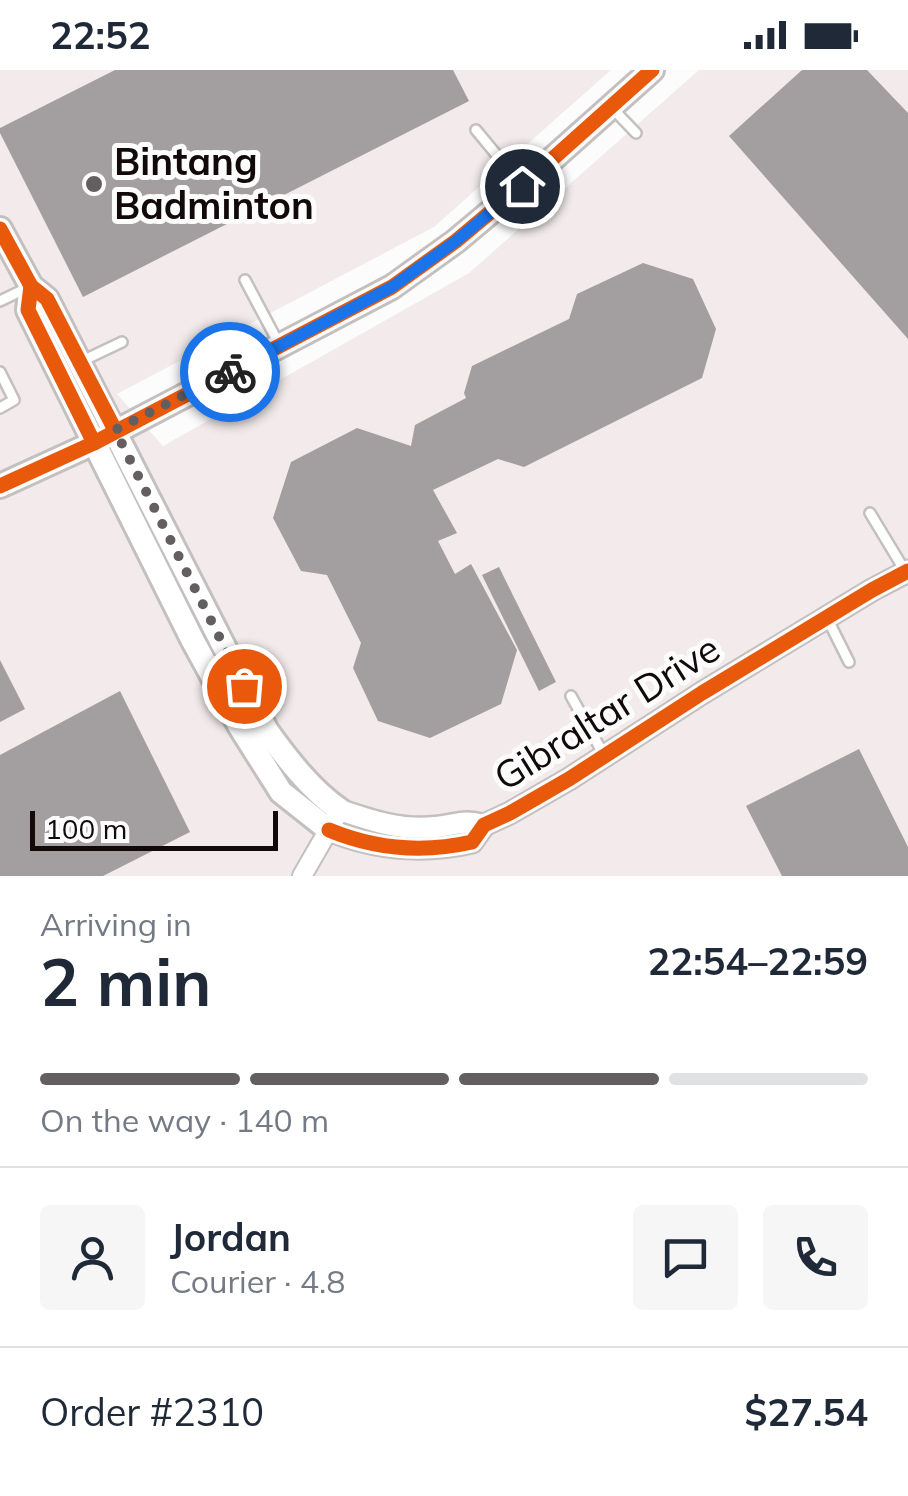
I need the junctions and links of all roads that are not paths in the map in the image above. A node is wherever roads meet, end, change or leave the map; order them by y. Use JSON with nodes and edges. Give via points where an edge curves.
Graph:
{"nodes":[{"id":1,"x":652,"y":70,"type":"edge"},
{"id":2,"x":611,"y":107,"type":"junction"},
{"id":3,"x":476,"y":130,"type":"dead end"},
{"id":4,"x":636,"y":134,"type":"dead end"},
{"id":5,"x":522,"y":186,"type":"junction"},
{"id":6,"x":0,"y":230,"type":"edge"},
{"id":7,"x":245,"y":280,"type":"dead end"},
{"id":8,"x":30,"y":286,"type":"junction"},
{"id":9,"x":0,"y":301,"type":"edge"},
{"id":10,"x":122,"y":342,"type":"dead end"},
{"id":11,"x":280,"y":346,"type":"junction"},
{"id":12,"x":80,"y":362,"type":"junction"},
{"id":13,"x":0,"y":372,"type":"edge"},
{"id":14,"x":0,"y":408,"type":"edge"},
{"id":15,"x":115,"y":430,"type":"junction"},
{"id":16,"x":94,"y":442,"type":"junction"},
{"id":17,"x":0,"y":486,"type":"edge"},
{"id":18,"x":870,"y":514,"type":"dead end"},
{"id":19,"x":907,"y":572,"type":"edge"},
{"id":20,"x":827,"y":617,"type":"junction"},
{"id":21,"x":849,"y":662,"type":"dead end"},
{"id":22,"x":571,"y":696,"type":"dead end"},
{"id":23,"x":605,"y":756,"type":"junction"},
{"id":24,"x":334,"y":820,"type":"junction"},
{"id":25,"x":302,"y":876,"type":"edge"}],
"edges":[{"from":1,"to":2,"type":"main road"},
{"from":2,"to":4,"type":"lane"},
{"from":2,"to":5,"type":"main road"},
{"from":3,"to":5,"type":"lane"},
{"from":5,"to":11,"type":"main road","via":[[392,287]]},
{"from":6,"to":8,"type":"main road"},
{"from":7,"to":11,"type":"lane"},
{"from":8,"to":9,"type":"lane"},
{"from":8,"to":12,"type":"main road","via":[[47,299]]},
{"from":8,"to":16,"type":"main road","via":[[28,310]]},
{"from":10,"to":12,"type":"lane"},
{"from":11,"to":15,"type":"main road"},
{"from":12,"to":15,"type":"main road"},
{"from":13,"to":14,"type":"lane","via":[[14,400]]},
{"from":15,"to":16,"type":"main road"},
{"from":15,"to":24,"type":"main road","via":[[267,731]]},
{"from":16,"to":17,"type":"main road"},
{"from":16,"to":24,"type":"main road","via":[[264,768],[281,792]]},
{"from":18,"to":19,"type":"lane"},
{"from":19,"to":20,"type":"street","name":"Gibraltar Drive"},
{"from":20,"to":21,"type":"lane"},
{"from":20,"to":23,"type":"street","name":"Gibraltar Drive"},
{"from":22,"to":23,"type":"lane"},
{"from":23,"to":24,"type":"street","name":"Gibraltar Drive","via":[[484,824],[407,828]]},
{"from":24,"to":25,"type":"street"}]}
